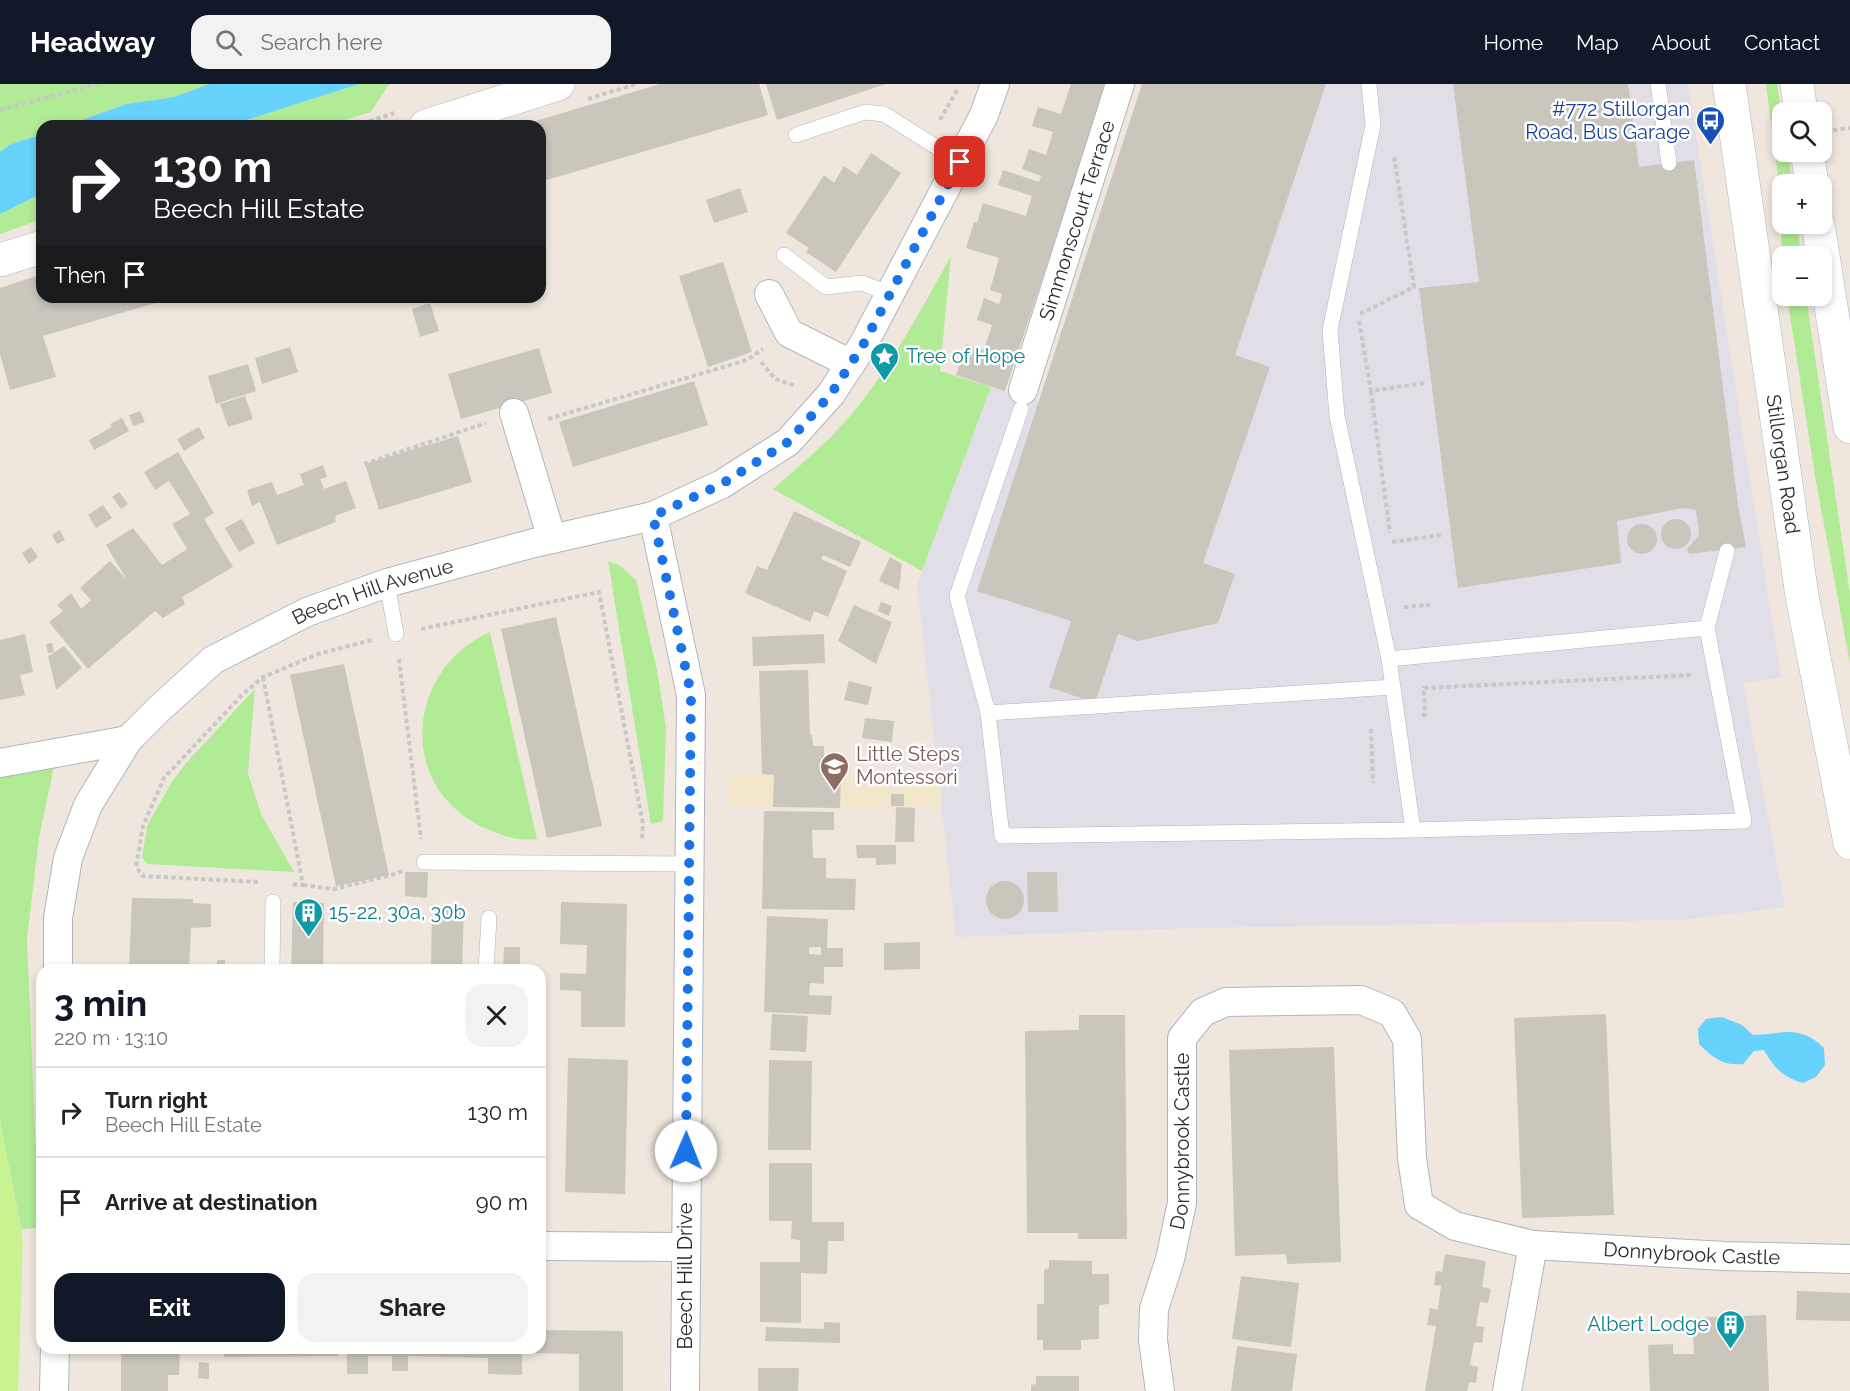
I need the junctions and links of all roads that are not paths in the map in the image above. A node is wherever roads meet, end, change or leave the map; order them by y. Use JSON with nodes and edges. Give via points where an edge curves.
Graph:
{"nodes":[{"id":1,"x":558,"y":84,"type":"edge"},
{"id":2,"x":995,"y":84,"type":"edge"},
{"id":3,"x":1120,"y":84,"type":"edge"},
{"id":4,"x":1369,"y":84,"type":"edge"},
{"id":5,"x":1658,"y":84,"type":"edge"},
{"id":6,"x":1729,"y":84,"type":"edge"},
{"id":7,"x":1797,"y":84,"type":"edge"},
{"id":8,"x":1800,"y":102,"type":"edge"},
{"id":9,"x":445,"y":120,"type":"edge"},
{"id":10,"x":796,"y":135,"type":"dead end"},
{"id":11,"x":960,"y":162,"type":"junction"},
{"id":12,"x":1668,"y":164,"type":"dead end"},
{"id":13,"x":1820,"y":234,"type":"edge"},
{"id":14,"x":36,"y":248,"type":"edge"},
{"id":15,"x":784,"y":255,"type":"dead end"},
{"id":16,"x":0,"y":260,"type":"edge"},
{"id":17,"x":769,"y":294,"type":"dead end"},
{"id":18,"x":890,"y":294,"type":"junction"},
{"id":19,"x":851,"y":364,"type":"junction"},
{"id":20,"x":1022,"y":400,"type":"joint"},
{"id":21,"x":514,"y":413,"type":"road end"},
{"id":22,"x":1850,"y":427,"type":"edge"},
{"id":23,"x":653,"y":516,"type":"junction"},
{"id":24,"x":552,"y":539,"type":"junction"},
{"id":25,"x":1727,"y":550,"type":"dead end"},
{"id":26,"x":387,"y":583,"type":"junction"},
{"id":27,"x":1707,"y":628,"type":"junction"},
{"id":28,"x":396,"y":634,"type":"road end"},
{"id":29,"x":1389,"y":659,"type":"junction"},
{"id":30,"x":1393,"y":687,"type":"junction"},
{"id":31,"x":988,"y":713,"type":"junction"},
{"id":32,"x":128,"y":740,"type":"junction"},
{"id":33,"x":0,"y":763,"type":"edge"},
{"id":34,"x":1413,"y":830,"type":"junction"},
{"id":35,"x":1850,"y":843,"type":"edge"},
{"id":36,"x":424,"y":862,"type":"road end"},
{"id":37,"x":689,"y":864,"type":"junction"},
{"id":38,"x":273,"y":902,"type":"dead end"},
{"id":39,"x":489,"y":918,"type":"dead end"},
{"id":40,"x":58,"y":964,"type":"edge"},
{"id":41,"x":272,"y":964,"type":"edge"},
{"id":42,"x":486,"y":964,"type":"edge"},
{"id":43,"x":1533,"y":1245,"type":"junction"},
{"id":44,"x":546,"y":1246,"type":"edge"},
{"id":45,"x":685,"y":1247,"type":"junction"},
{"id":46,"x":1850,"y":1258,"type":"edge"},
{"id":47,"x":55,"y":1354,"type":"edge"},
{"id":48,"x":54,"y":1391,"type":"edge"},
{"id":49,"x":685,"y":1391,"type":"edge"},
{"id":50,"x":1160,"y":1391,"type":"edge"},
{"id":51,"x":1507,"y":1391,"type":"edge"}],
"edges":[{"from":1,"to":9,"type":"main road"},
{"from":2,"to":11,"type":"street","name":"Beech Hill Avenue"},
{"from":3,"to":20,"type":"street","name":"Simmonscourt Terrace"},
{"from":4,"to":29,"type":"lane","via":[[1373,125],[1330,330],[1337,416]]},
{"from":5,"to":12,"type":"lane"},
{"from":6,"to":35,"type":"main road","name":"Stillorgan Road","via":[[1802,596]]},
{"from":7,"to":8,"type":"main road"},
{"from":10,"to":11,"type":"lane","via":[[865,112],[884,114]]},
{"from":11,"to":18,"type":"street","name":"Beech Hill Avenue"},
{"from":13,"to":22,"type":"main road"},
{"from":14,"to":16,"type":"main road"},
{"from":15,"to":18,"type":"lane","via":[[826,287],[862,283]]},
{"from":17,"to":19,"type":"street","via":[[789,333]]},
{"from":18,"to":19,"type":"street","name":"Beech Hill Avenue"},
{"from":19,"to":23,"type":"street","name":"Beech Hill Avenue","via":[[831,394],[788,442],[722,484]]},
{"from":20,"to":31,"type":"lane","via":[[957,596]]},
{"from":21,"to":24,"type":"street"},
{"from":23,"to":24,"type":"street","name":"Beech Hill Avenue"},
{"from":23,"to":37,"type":"street","name":"Beech Hill Drive","via":[[691,694]]},
{"from":24,"to":26,"type":"street","name":"Beech Hill Avenue"},
{"from":25,"to":27,"type":"lane"},
{"from":26,"to":28,"type":"lane"},
{"from":26,"to":32,"type":"street","name":"Beech Hill Avenue","via":[[307,612],[213,660]]},
{"from":27,"to":29,"type":"lane"},
{"from":27,"to":34,"type":"lane","via":[[1744,820]]},
{"from":29,"to":30,"type":"lane"},
{"from":30,"to":31,"type":"lane"},
{"from":30,"to":34,"type":"lane"},
{"from":31,"to":34,"type":"lane","via":[[1002,837]]},
{"from":32,"to":33,"type":"street"},
{"from":32,"to":40,"type":"street","name":"Beech Hill Avenue","via":[[88,805],[68,858],[58,918]]},
{"from":36,"to":37,"type":"lane"},
{"from":37,"to":45,"type":"street","name":"Beech Hill Drive"},
{"from":38,"to":41,"type":"lane"},
{"from":39,"to":42,"type":"lane"},
{"from":43,"to":46,"type":"street","name":"Donnybrook Castle","via":[[1724,1256]]},
{"from":43,"to":50,"type":"street","name":"Donnybrook Castle","via":[[1455,1226],[1419,1204],[1412,1158],[1407,1039],[1392,1013],[1361,1000],[1226,1002],[1203,1012],[1182,1038],[1182,1203],[1154,1309],[1153,1340]]},
{"from":43,"to":51,"type":"street"},
{"from":44,"to":45,"type":"street"},
{"from":45,"to":49,"type":"street","name":"Beech Hill Drive"},
{"from":47,"to":48,"type":"street"}]}
